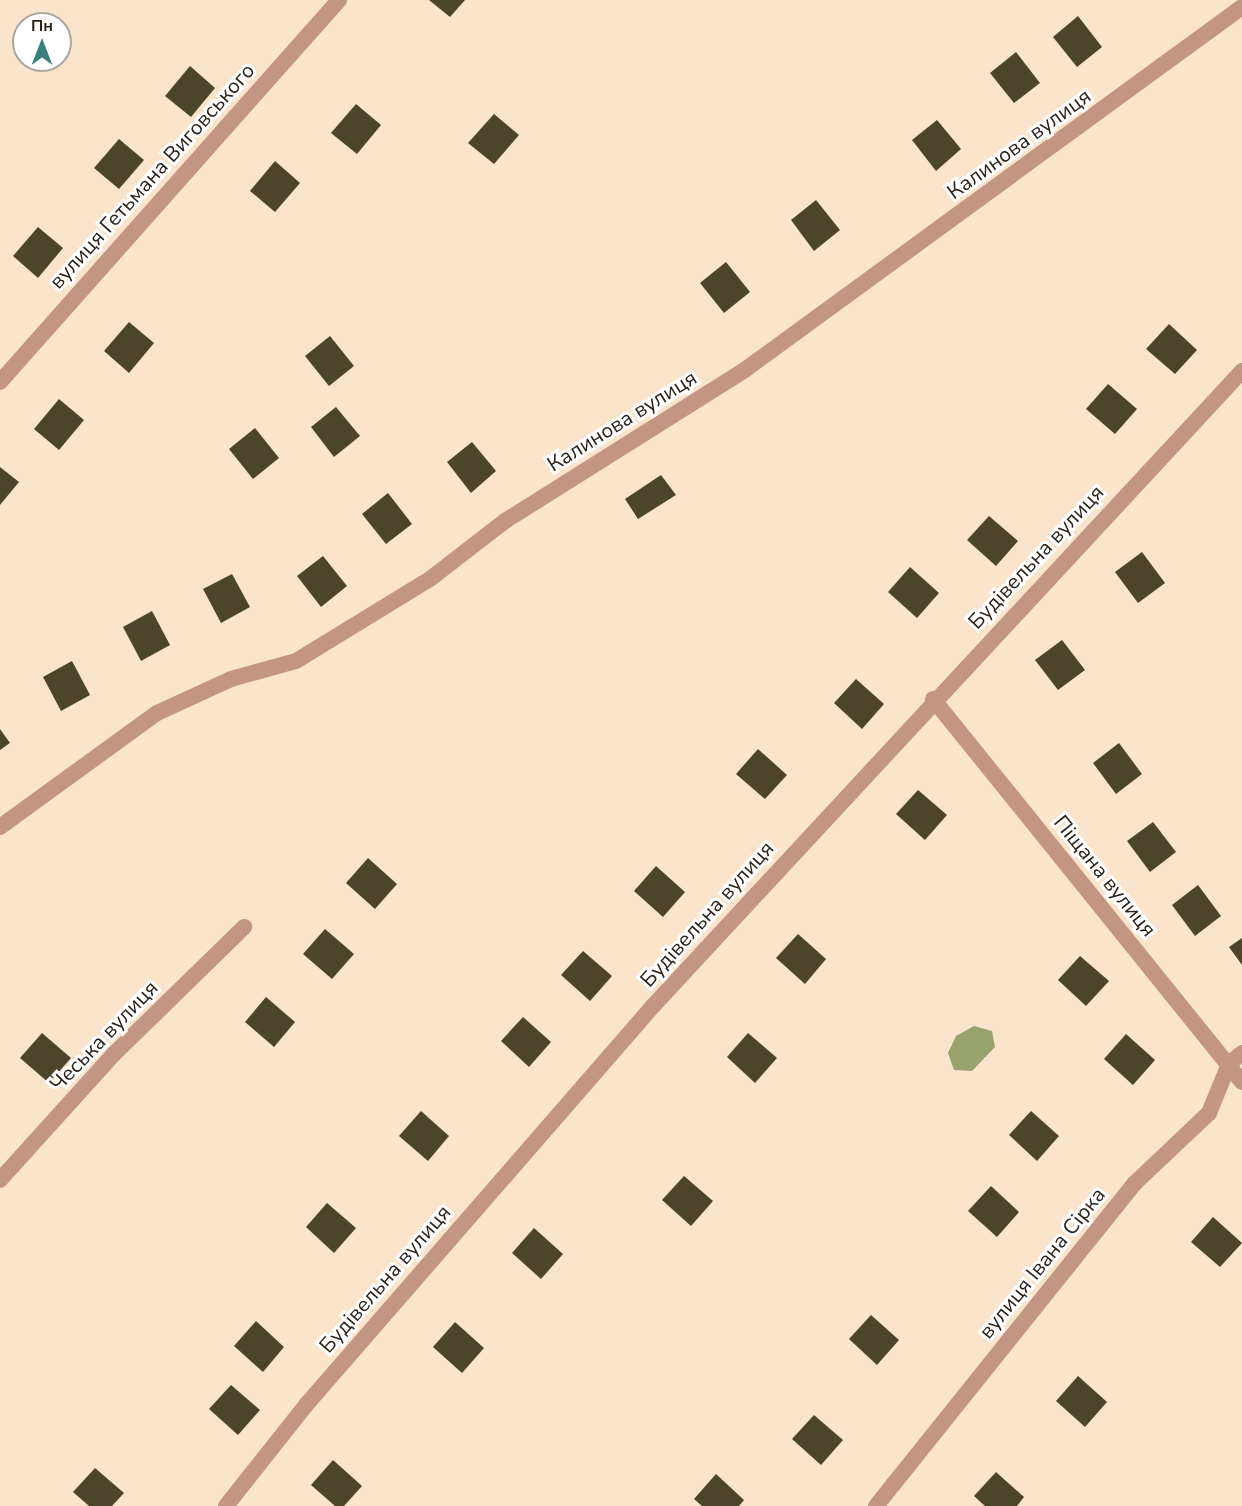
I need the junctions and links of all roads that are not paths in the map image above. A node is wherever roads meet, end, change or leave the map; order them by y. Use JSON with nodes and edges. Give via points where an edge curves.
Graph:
{"nodes":[{"id":1,"x":339,"y":0,"type":"edge"},
{"id":2,"x":1242,"y":8,"type":"edge"},
{"id":3,"x":1242,"y":371,"type":"edge"},
{"id":4,"x":0,"y":382,"type":"edge"},
{"id":5,"x":933,"y":699,"type":"junction"},
{"id":6,"x":0,"y":827,"type":"edge"},
{"id":7,"x":243,"y":927,"type":"dead end"},
{"id":8,"x":1242,"y":1053,"type":"edge"},
{"id":9,"x":1229,"y":1065,"type":"junction"},
{"id":10,"x":1242,"y":1082,"type":"edge"},
{"id":11,"x":0,"y":1180,"type":"edge"},
{"id":12,"x":226,"y":1506,"type":"edge"},
{"id":13,"x":876,"y":1506,"type":"edge"}],
"edges":[{"from":1,"to":4,"type":"street","name":"вулиця Гетьмана Виговського"},
{"from":2,"to":6,"type":"street","name":"Калинова вулиця","via":[[746,369],[505,521],[430,579],[296,661],[231,679],[158,713]]},
{"from":3,"to":5,"type":"street","name":"Будівельна вулиця"},
{"from":5,"to":9,"type":"street","name":"Піщана вулиця"},
{"from":5,"to":12,"type":"street","name":"Будівельна вулиця","via":[[653,1006],[306,1405]]},
{"from":7,"to":11,"type":"street","name":"Чеська вулиця","via":[[114,1054]]},
{"from":8,"to":9,"type":"street","name":"вулиця Івана Сірка"},
{"from":9,"to":10,"type":"street","name":"Піщана вулиця"},
{"from":9,"to":13,"type":"street","name":"вулиця Івана Сірка","via":[[1209,1113],[1135,1183]]}]}
